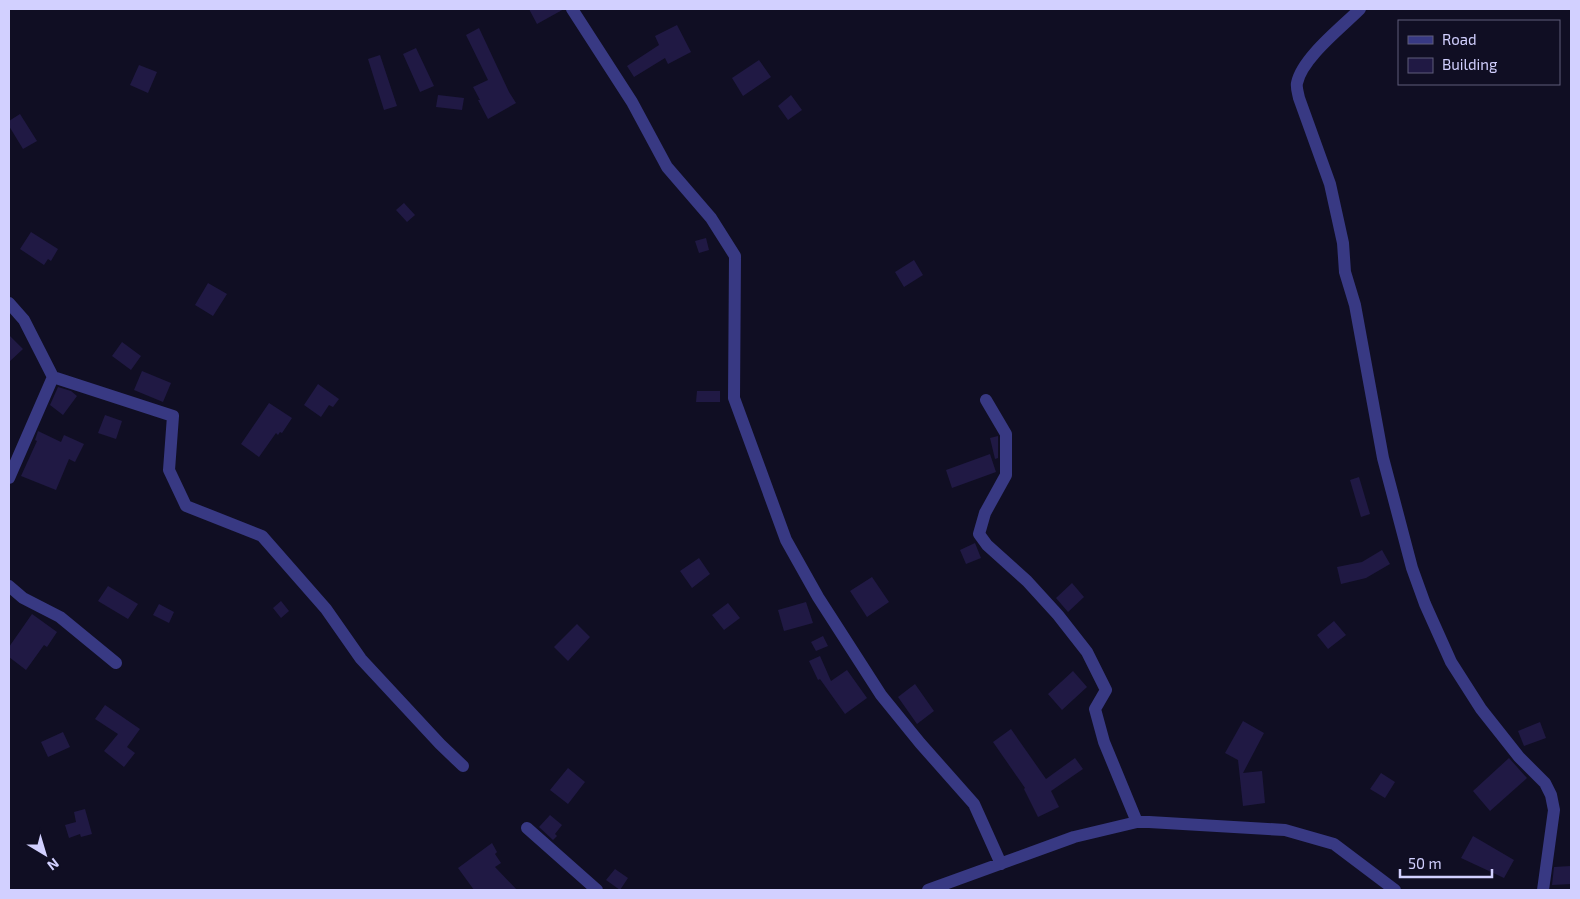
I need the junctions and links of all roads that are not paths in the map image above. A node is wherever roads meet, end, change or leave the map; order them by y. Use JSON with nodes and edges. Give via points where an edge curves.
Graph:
{"nodes":[{"id":1,"x":572,"y":9,"type":"edge"},
{"id":2,"x":1360,"y":9,"type":"edge"},
{"id":3,"x":9,"y":303,"type":"edge"},
{"id":4,"x":53,"y":377,"type":"junction"},
{"id":5,"x":986,"y":400,"type":"dead end"},
{"id":6,"x":9,"y":478,"type":"edge"},
{"id":7,"x":9,"y":586,"type":"edge"},
{"id":8,"x":116,"y":663,"type":"dead end"},
{"id":9,"x":463,"y":766,"type":"dead end"},
{"id":10,"x":1137,"y":822,"type":"junction"},
{"id":11,"x":527,"y":828,"type":"dead end"},
{"id":12,"x":1001,"y":864,"type":"junction"},
{"id":13,"x":597,"y":890,"type":"edge"},
{"id":14,"x":928,"y":890,"type":"edge"},
{"id":15,"x":1395,"y":890,"type":"edge"},
{"id":16,"x":1543,"y":890,"type":"edge"}],
"edges":[{"from":1,"to":12,"type":"street","via":[[632,102],[667,167],[711,218],[735,256],[734,398],[786,540],[818,598],[881,695],[974,804]]},
{"from":2,"to":16,"type":"street","via":[[1311,57],[1300,73],[1297,85],[1299,98],[1330,184],[1383,458],[1412,568],[1425,604],[1452,662],[1480,709],[1545,783],[1551,795],[1554,810]]},
{"from":3,"to":4,"type":"street","via":[[24,320]]},
{"from":4,"to":6,"type":"street"},
{"from":4,"to":9,"type":"street","via":[[173,416],[169,470],[186,506],[262,536],[326,609],[360,659]]},
{"from":5,"to":10,"type":"street","via":[[1006,434],[1006,476],[985,513],[979,534],[1027,581],[1087,652],[1106,690],[1095,709],[1104,742]]},
{"from":7,"to":8,"type":"street","via":[[23,598],[60,617]]},
{"from":10,"to":12,"type":"street","via":[[1074,837]]},
{"from":10,"to":15,"type":"street","via":[[1284,830],[1334,844]]},
{"from":11,"to":13,"type":"street"},
{"from":12,"to":14,"type":"street"}]}
